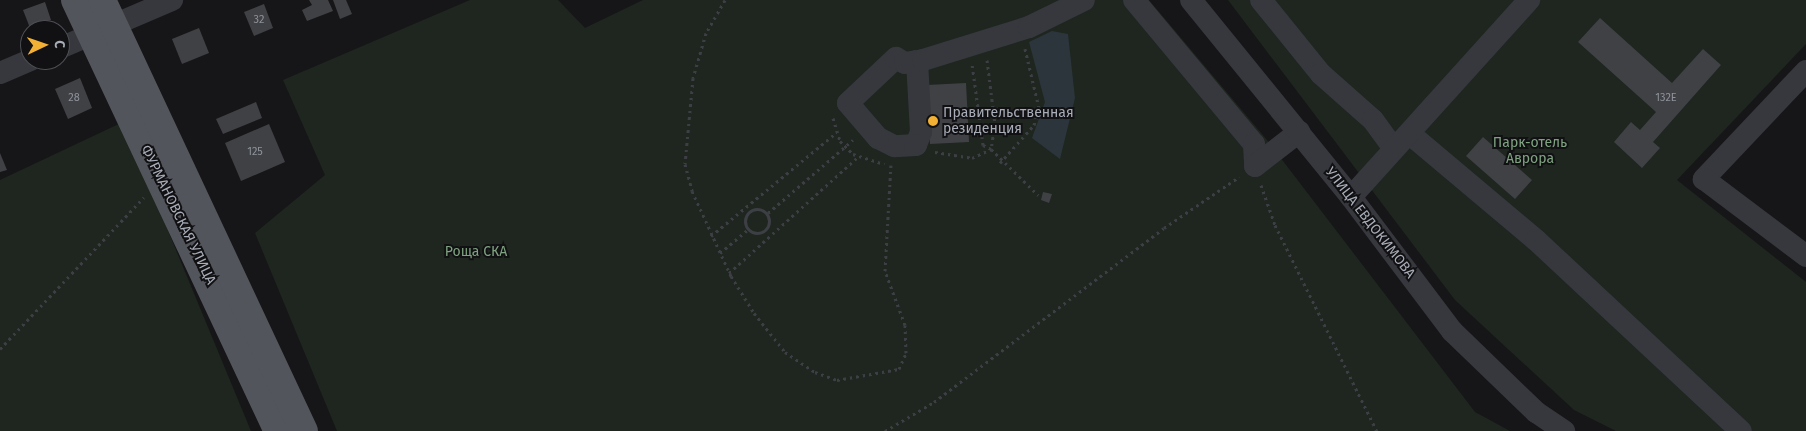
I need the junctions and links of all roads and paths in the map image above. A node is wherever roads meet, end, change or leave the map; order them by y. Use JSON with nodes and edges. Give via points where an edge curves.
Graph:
{"nodes":[{"id":1,"x":76,"y":0,"type":"edge"},
{"id":2,"x":102,"y":0,"type":"edge"},
{"id":3,"x":172,"y":0,"type":"edge"},
{"id":4,"x":725,"y":0,"type":"edge"},
{"id":5,"x":1084,"y":0,"type":"edge"},
{"id":6,"x":1134,"y":0,"type":"edge"},
{"id":7,"x":1191,"y":0,"type":"edge"},
{"id":8,"x":1262,"y":0,"type":"edge"},
{"id":9,"x":1529,"y":0,"type":"edge"},
{"id":10,"x":102,"y":29,"type":"junction"},
{"id":11,"x":1019,"y":30,"type":"junction"},
{"id":12,"x":984,"y":41,"type":"junction"},
{"id":13,"x":70,"y":43,"type":"edge"},
{"id":14,"x":917,"y":61,"type":"dead end"},
{"id":15,"x":20,"y":65,"type":"edge"},
{"id":16,"x":1806,"y":71,"type":"edge"},
{"id":17,"x":0,"y":73,"type":"edge"},
{"id":18,"x":1299,"y":132,"type":"junction"},
{"id":19,"x":836,"y":134,"type":"dead end"},
{"id":20,"x":1410,"y":134,"type":"junction"},
{"id":21,"x":859,"y":135,"type":"dead end"},
{"id":22,"x":1392,"y":146,"type":"junction"},
{"id":23,"x":858,"y":157,"type":"dead end"},
{"id":24,"x":892,"y":162,"type":"dead end"},
{"id":25,"x":1000,"y":163,"type":"junction"},
{"id":26,"x":1255,"y":166,"type":"junction"},
{"id":27,"x":161,"y":178,"type":"junction"},
{"id":28,"x":1038,"y":195,"type":"dead end"},
{"id":29,"x":1351,"y":197,"type":"junction"},
{"id":30,"x":749,"y":206,"type":"junction"},
{"id":31,"x":751,"y":210,"type":"junction"},
{"id":32,"x":768,"y":213,"type":"junction"},
{"id":33,"x":747,"y":230,"type":"junction"},
{"id":34,"x":765,"y":231,"type":"junction"},
{"id":35,"x":711,"y":236,"type":"junction"},
{"id":36,"x":769,"y":237,"type":"junction"},
{"id":37,"x":720,"y":253,"type":"junction"},
{"id":38,"x":1806,"y":256,"type":"edge"},
{"id":39,"x":729,"y":272,"type":"junction"},
{"id":40,"x":0,"y":349,"type":"edge"},
{"id":41,"x":278,"y":431,"type":"edge"},
{"id":42,"x":304,"y":431,"type":"edge"},
{"id":43,"x":885,"y":431,"type":"edge"},
{"id":44,"x":1377,"y":431,"type":"edge"},
{"id":45,"x":1564,"y":431,"type":"edge"},
{"id":46,"x":1741,"y":431,"type":"edge"}],
"edges":[{"from":1,"to":10,"type":"main road","name":"ФУРМАНОВСКАЯ УЛИЦА"},
{"from":2,"to":10,"type":"main road","name":"ФУРМАНОВСКАЯ УЛИЦА"},
{"from":3,"to":10,"type":"street"},
{"from":4,"to":35,"type":"path","via":[[706,33],[693,78],[685,144],[692,191]]},
{"from":5,"to":11,"type":"street"},
{"from":6,"to":26,"type":"street","via":[[1254,144]]},
{"from":7,"to":18,"type":"street","name":"УЛИЦА ЕВДОКИМОВА"},
{"from":8,"to":22,"type":"street","via":[[1321,74],[1373,120]]},
{"from":9,"to":20,"type":"street"},
{"from":10,"to":13,"type":"street"},
{"from":10,"to":27,"type":"main road","name":"ФУРМАНОВСКАЯ УЛИЦА"},
{"from":10,"to":42,"type":"main road","name":"ФУРМАНОВСКАЯ УЛИЦА"},
{"from":11,"to":12,"type":"street"},
{"from":11,"to":25,"type":"path","via":[[1039,108],[1034,125]]},
{"from":12,"to":14,"type":"street"},
{"from":12,"to":25,"type":"path","via":[[995,124],[991,149]]},
{"from":15,"to":17,"type":"street"},
{"from":16,"to":38,"type":"street","via":[[1704,179]]},
{"from":18,"to":26,"type":"street"},
{"from":18,"to":29,"type":"street","name":"УЛИЦА ЕВДОКИМОВА"},
{"from":19,"to":30,"type":"path"},
{"from":20,"to":22,"type":"street"},
{"from":20,"to":46,"type":"street","via":[[1536,240]]},
{"from":21,"to":32,"type":"path"},
{"from":22,"to":29,"type":"street"},
{"from":23,"to":36,"type":"path"},
{"from":24,"to":39,"type":"path","via":[[884,252],[885,271],[905,324],[906,353],[899,369],[837,380],[815,372],[785,352]]},
{"from":25,"to":28,"type":"path"},
{"from":26,"to":43,"type":"path","via":[[1164,228],[934,402]]},
{"from":26,"to":44,"type":"path","via":[[1275,225]]},
{"from":27,"to":40,"type":"path"},
{"from":27,"to":41,"type":"main road","name":"ФУРМАНОВСКАЯ УЛИЦА"},
{"from":29,"to":45,"type":"street","name":"УЛИЦА ЕВДОКИМОВА","via":[[1452,331],[1536,412]]},
{"from":30,"to":31,"type":"path"},
{"from":30,"to":35,"type":"path"},
{"from":31,"to":32,"type":"path"},
{"from":31,"to":33,"type":"path","via":[[745,219]]},
{"from":32,"to":34,"type":"path"},
{"from":33,"to":34,"type":"path"},
{"from":33,"to":37,"type":"path"},
{"from":34,"to":36,"type":"path"},
{"from":35,"to":37,"type":"path"},
{"from":36,"to":39,"type":"path"},
{"from":37,"to":39,"type":"path"}]}
